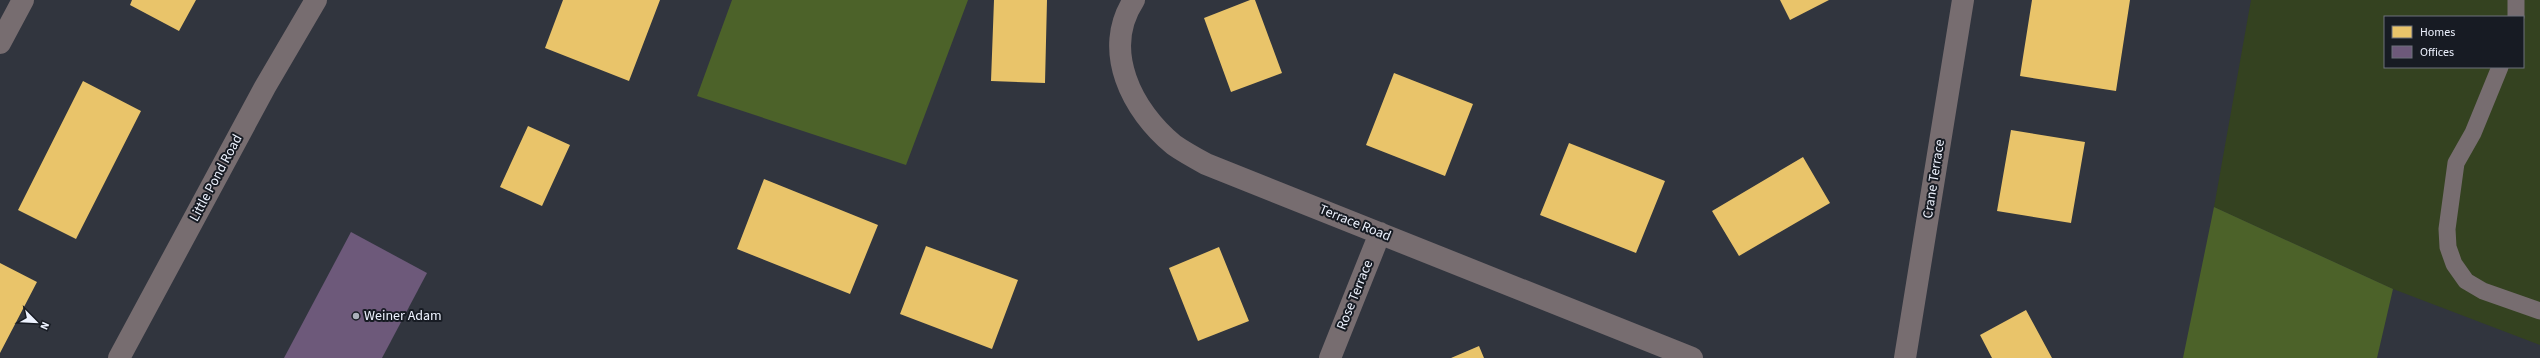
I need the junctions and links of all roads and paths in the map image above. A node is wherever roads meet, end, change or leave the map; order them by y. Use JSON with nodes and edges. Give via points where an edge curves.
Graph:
{"nodes":[{"id":1,"x":23,"y":0,"type":"edge"},
{"id":2,"x":316,"y":0,"type":"edge"},
{"id":3,"x":1134,"y":0,"type":"edge"},
{"id":4,"x":1963,"y":0,"type":"edge"},
{"id":5,"x":2516,"y":0,"type":"edge"},
{"id":6,"x":2516,"y":16,"type":"edge"},
{"id":7,"x":0,"y":43,"type":"edge"},
{"id":8,"x":2500,"y":68,"type":"edge"},
{"id":9,"x":1380,"y":233,"type":"junction"},
{"id":10,"x":2540,"y":311,"type":"edge"},
{"id":11,"x":119,"y":358,"type":"edge"},
{"id":12,"x":1330,"y":358,"type":"edge"},
{"id":13,"x":1692,"y":358,"type":"edge"},
{"id":14,"x":1905,"y":358,"type":"edge"}],
"edges":[{"from":1,"to":7,"type":"street"},
{"from":2,"to":11,"type":"street","name":"Little Pond Road","via":[[265,87]]},
{"from":3,"to":9,"type":"street","name":"Terrace Road","via":[[1120,34],[1121,64],[1131,93],[1149,121],[1175,145],[1206,164]]},
{"from":4,"to":14,"type":"street","name":"Crane Terrace"},
{"from":5,"to":6,"type":"lane"},
{"from":8,"to":10,"type":"lane","via":[[2473,133],[2456,163],[2447,229],[2448,247],[2454,264],[2466,281],[2483,291]]},
{"from":9,"to":12,"type":"street","name":"Rose Terrace"},
{"from":9,"to":13,"type":"street","name":"Terrace Road"}]}
